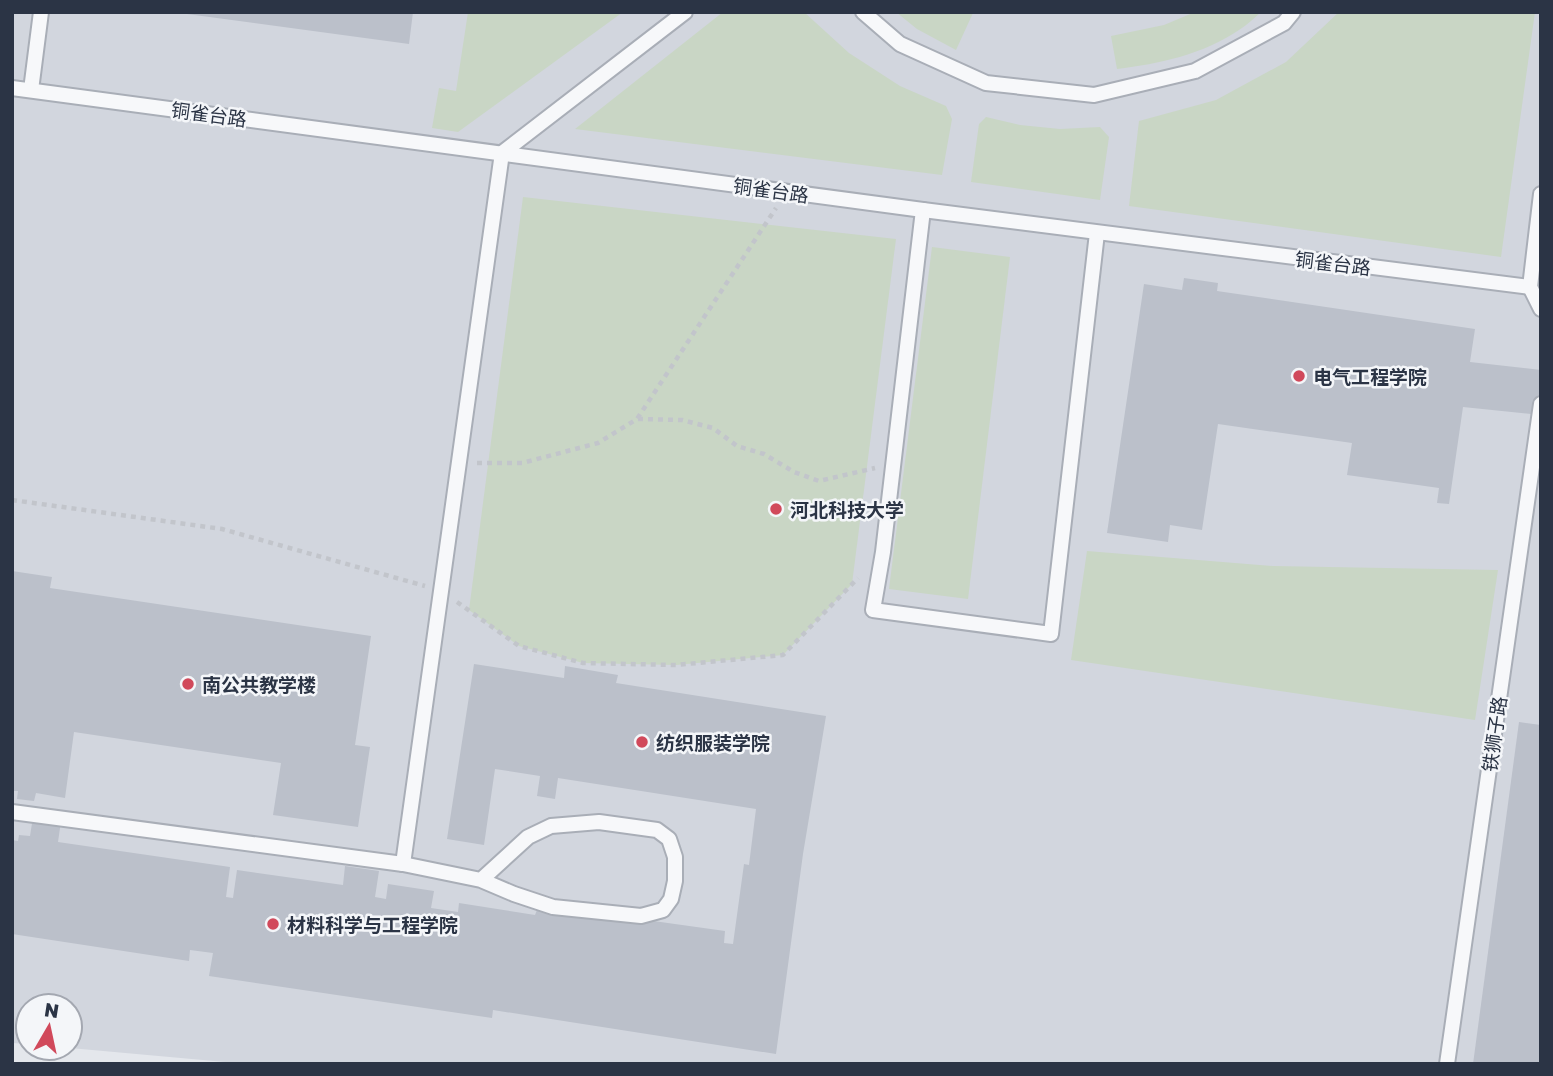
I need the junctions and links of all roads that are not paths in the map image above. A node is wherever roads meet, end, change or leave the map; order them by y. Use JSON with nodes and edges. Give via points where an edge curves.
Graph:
{"nodes":[{"id":1,"x":41,"y":12,"type":"edge"},
{"id":2,"x":685,"y":12,"type":"edge"},
{"id":3,"x":863,"y":12,"type":"edge"},
{"id":4,"x":1293,"y":12,"type":"edge"},
{"id":5,"x":12,"y":88,"type":"edge"},
{"id":6,"x":31,"y":90,"type":"junction"},
{"id":7,"x":502,"y":153,"type":"junction"},
{"id":8,"x":1541,"y":194,"type":"edge"},
{"id":9,"x":923,"y":210,"type":"junction"},
{"id":10,"x":1097,"y":233,"type":"junction"},
{"id":11,"x":1530,"y":287,"type":"junction"},
{"id":12,"x":1541,"y":309,"type":"edge"},
{"id":13,"x":1541,"y":404,"type":"edge"},
{"id":14,"x":12,"y":812,"type":"edge"},
{"id":15,"x":403,"y":864,"type":"junction"},
{"id":16,"x":481,"y":880,"type":"junction"},
{"id":17,"x":1447,"y":1064,"type":"edge"}],
"edges":[{"from":1,"to":6,"type":"lane"},
{"from":2,"to":7,"type":"lane"},
{"from":3,"to":4,"type":"lane","via":[[900,44],[986,83],[1094,95],[1195,71],[1284,23]]},
{"from":5,"to":6,"type":"lane","name":"铜雀台路"},
{"from":6,"to":7,"type":"lane","name":"铜雀台路"},
{"from":7,"to":9,"type":"lane","name":"铜雀台路"},
{"from":7,"to":15,"type":"lane"},
{"from":8,"to":11,"type":"lane"},
{"from":9,"to":10,"type":"lane","name":"铜雀台路"},
{"from":9,"to":10,"type":"lane","via":[[873,610],[1051,634]]},
{"from":10,"to":11,"type":"lane","name":"铜雀台路"},
{"from":11,"to":12,"type":"lane"},
{"from":13,"to":17,"type":"lane","name":"铁狮子路"},
{"from":14,"to":15,"type":"lane"},
{"from":15,"to":16,"type":"lane"},
{"from":16,"to":16,"type":"lane","via":[[553,906],[641,916],[663,910],[671,899],[675,857],[669,839],[657,830],[599,822],[551,826],[528,837]]}]}
